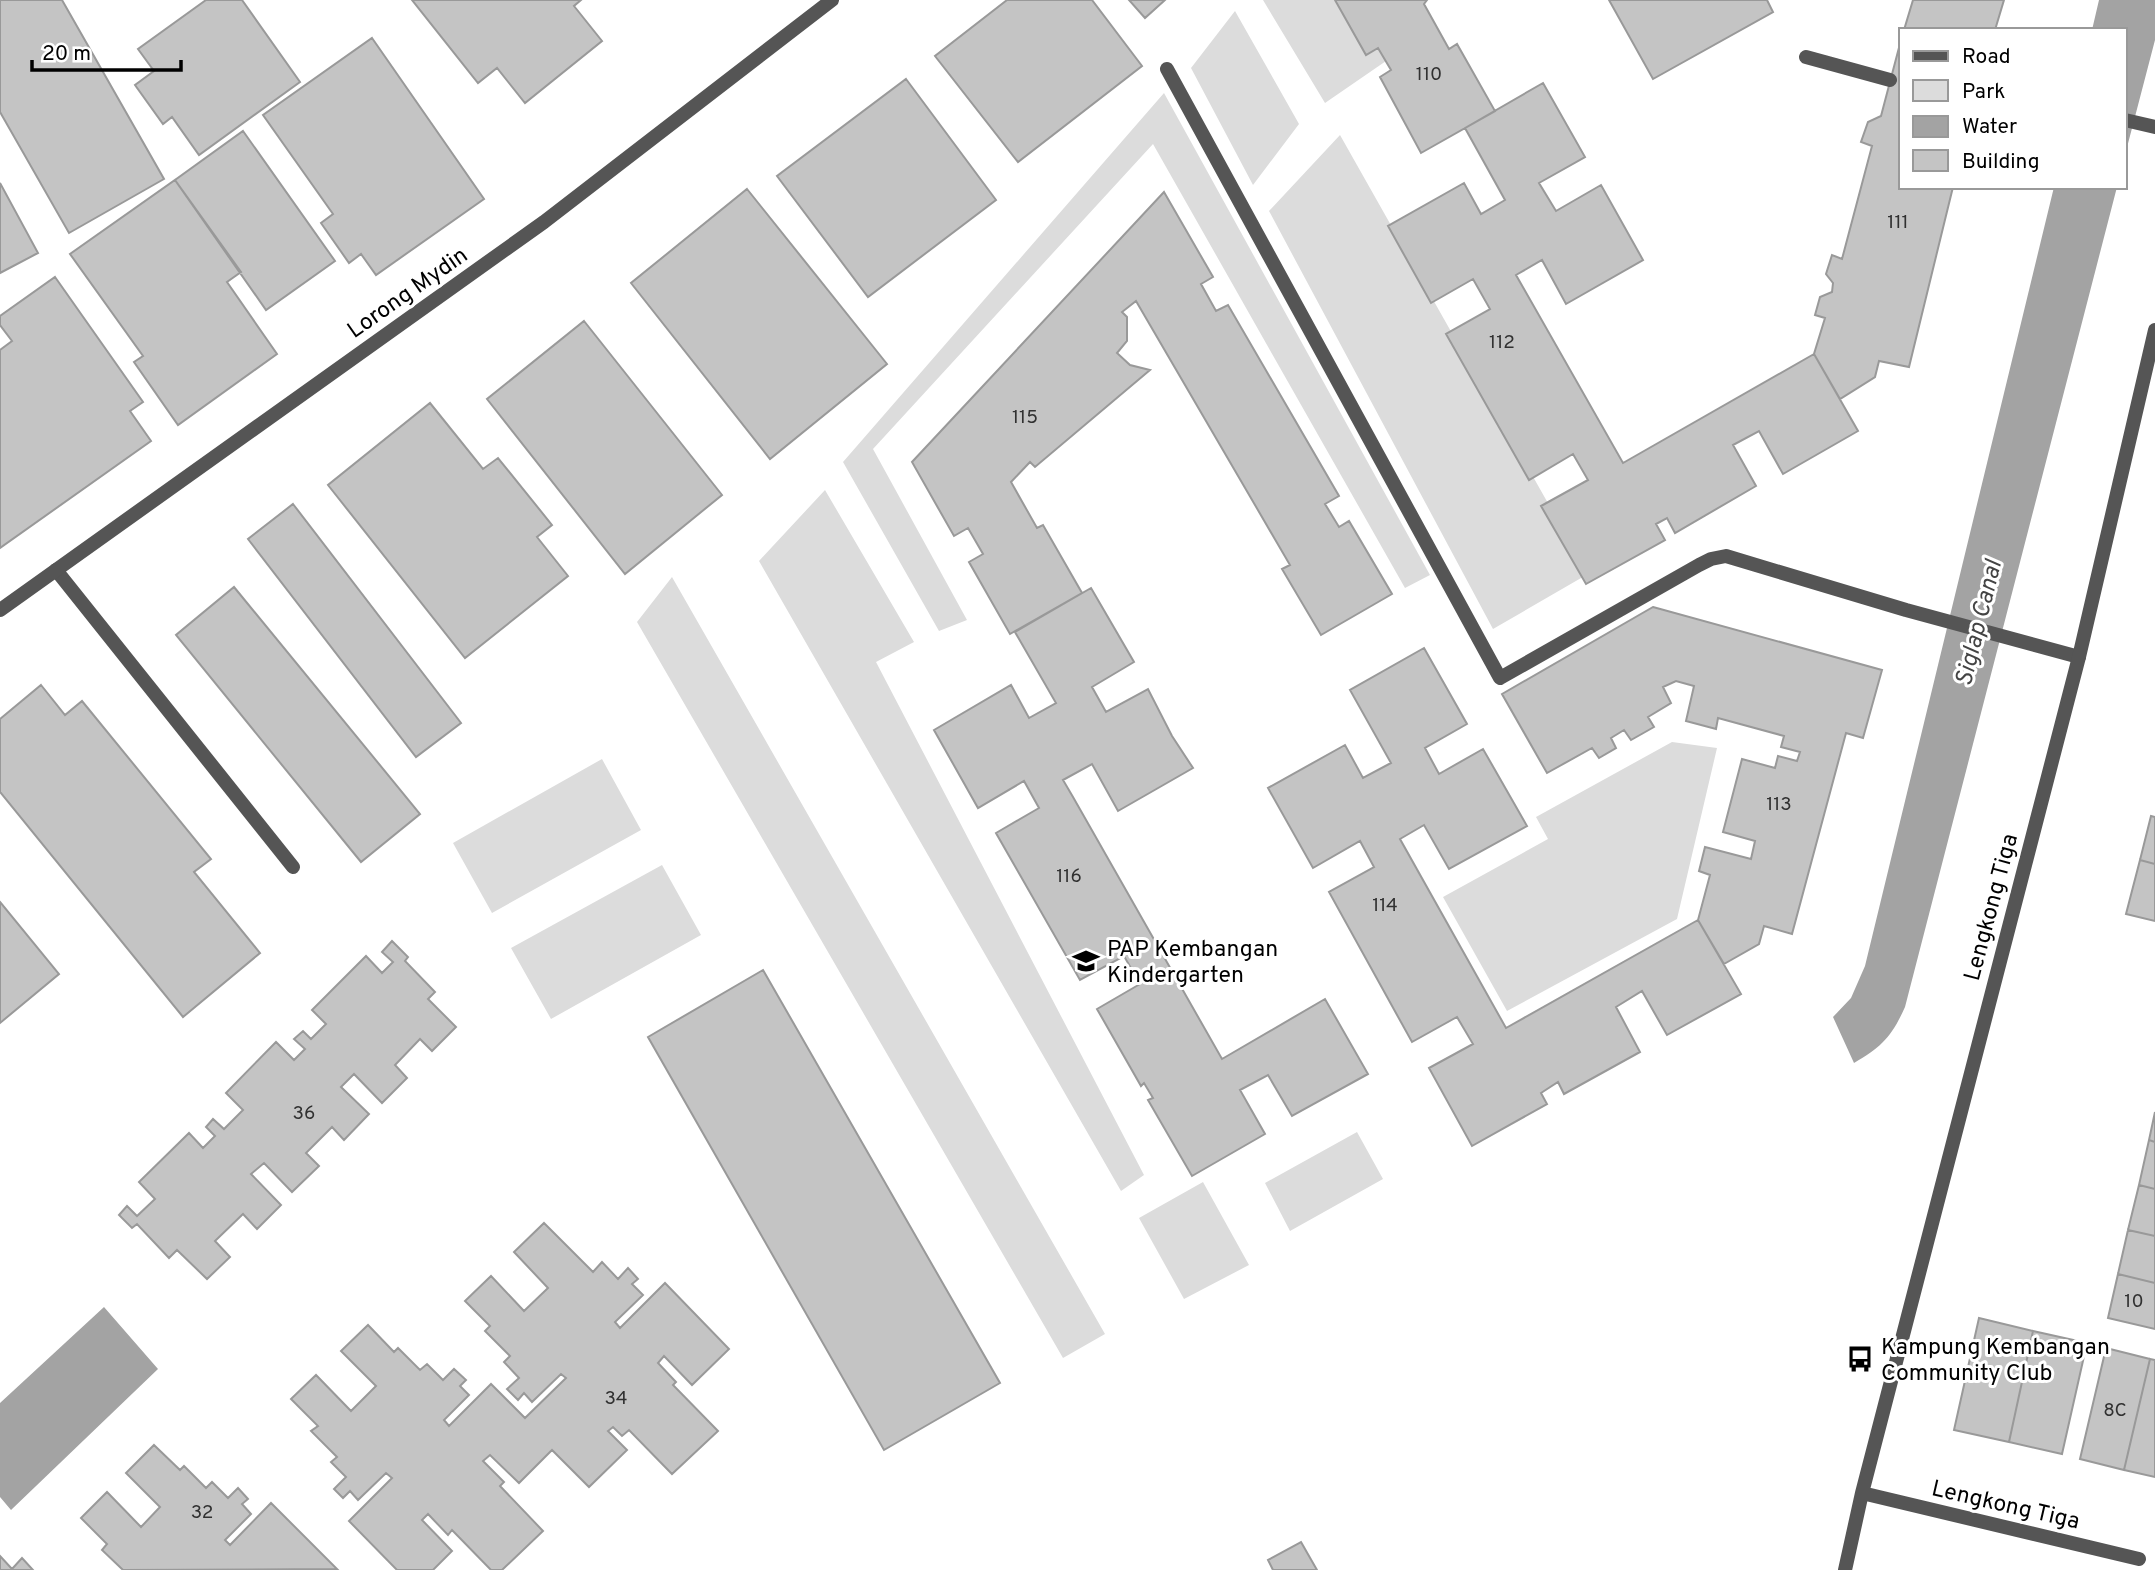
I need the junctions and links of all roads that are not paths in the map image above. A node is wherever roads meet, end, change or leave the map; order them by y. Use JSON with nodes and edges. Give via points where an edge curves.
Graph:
{"nodes":[{"id":1,"x":832,"y":0,"type":"edge"},
{"id":2,"x":1806,"y":57,"type":"dead end"},
{"id":3,"x":1167,"y":69,"type":"dead end"},
{"id":4,"x":1890,"y":80,"type":"dead end"},
{"id":5,"x":2127,"y":120,"type":"edge"},
{"id":6,"x":2152,"y":126,"type":"edge"},
{"id":7,"x":2155,"y":330,"type":"edge"},
{"id":8,"x":56,"y":570,"type":"junction"},
{"id":9,"x":0,"y":610,"type":"edge"},
{"id":10,"x":2079,"y":657,"type":"junction"},
{"id":11,"x":292,"y":867,"type":"dead end"},
{"id":12,"x":1862,"y":1493,"type":"junction"},
{"id":13,"x":2139,"y":1559,"type":"dead end"},
{"id":14,"x":1845,"y":1570,"type":"edge"}],
"edges":[{"from":1,"to":8,"type":"street","name":"Lorong Mydin","via":[[544,222]]},
{"from":2,"to":4,"type":"street"},
{"from":3,"to":10,"type":"street","via":[[1500,678],[1699,565],[1726,556]]},
{"from":5,"to":6,"type":"street"},
{"from":7,"to":10,"type":"street","name":"Lengkong Tiga"},
{"from":8,"to":9,"type":"street","name":"Lorong Mydin"},
{"from":8,"to":11,"type":"street"},
{"from":10,"to":12,"type":"street","name":"Lengkong Tiga"},
{"from":12,"to":13,"type":"street","name":"Lengkong Tiga"},
{"from":12,"to":14,"type":"street","name":"Lengkong Tiga"}]}
